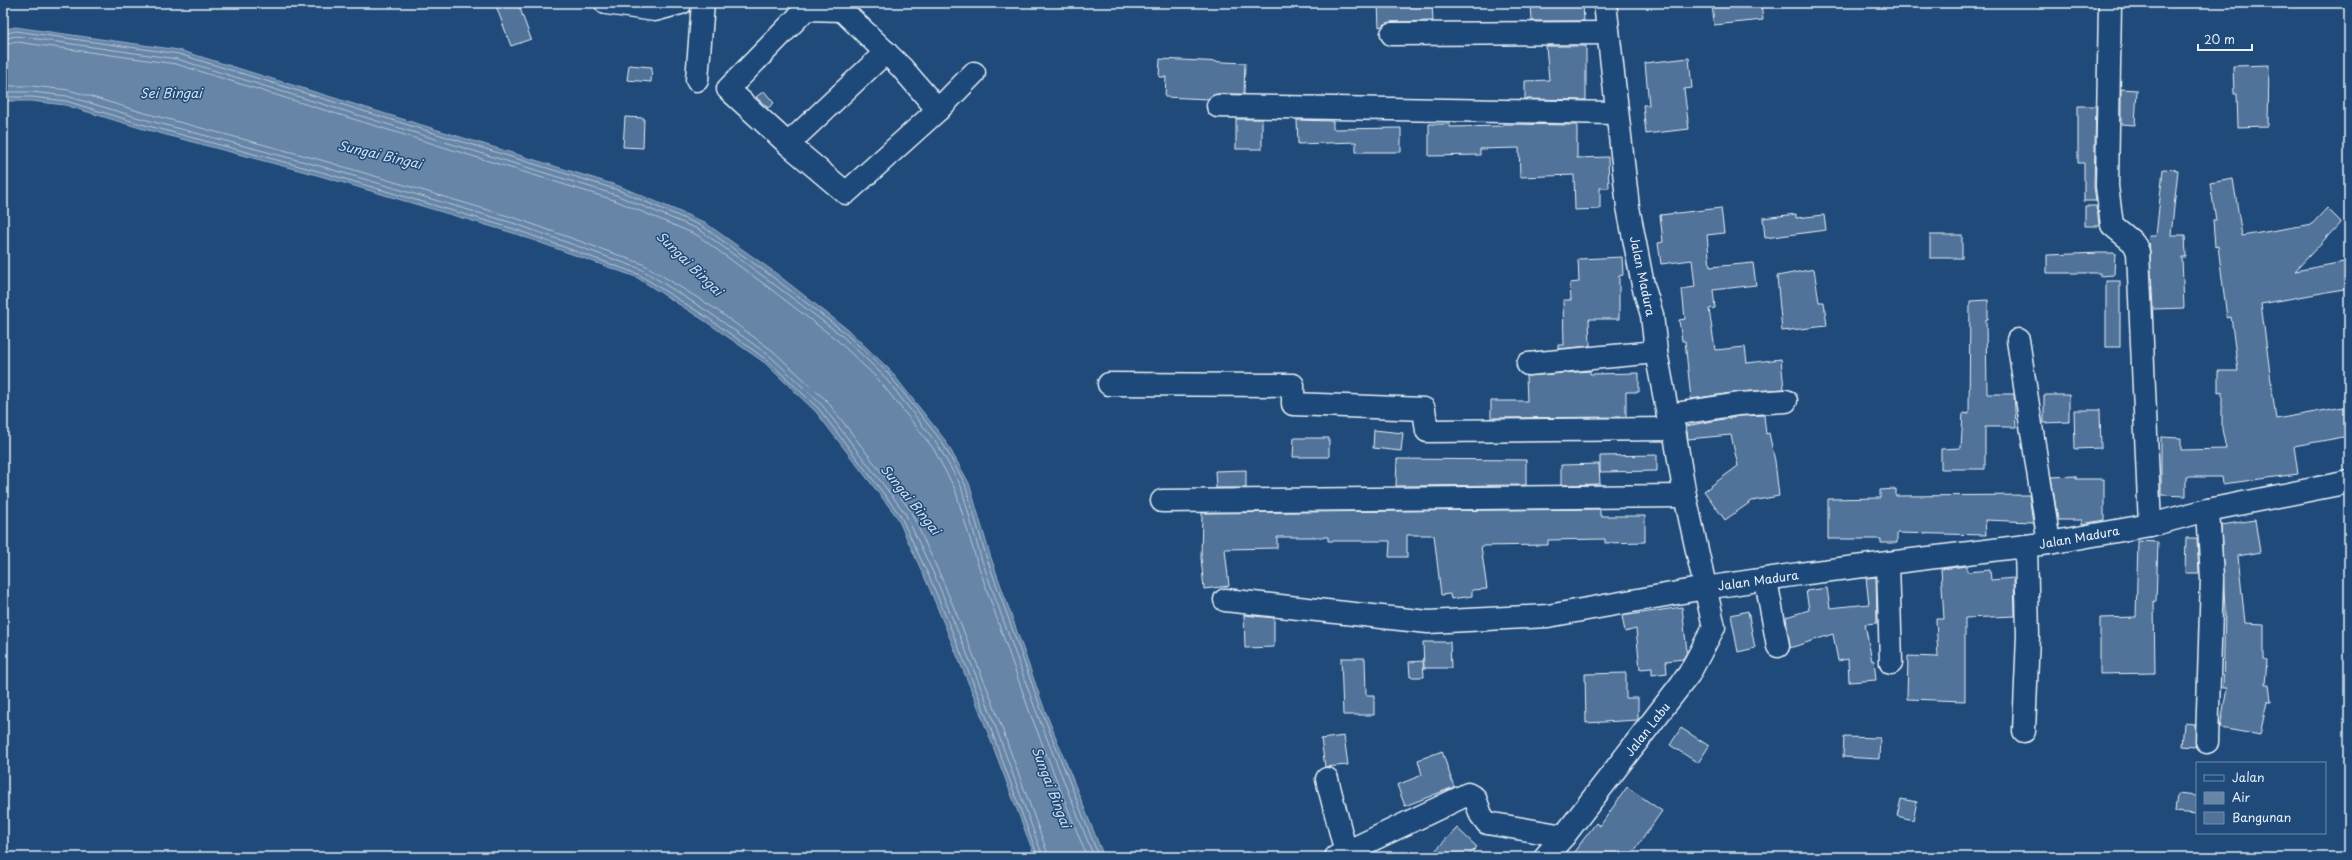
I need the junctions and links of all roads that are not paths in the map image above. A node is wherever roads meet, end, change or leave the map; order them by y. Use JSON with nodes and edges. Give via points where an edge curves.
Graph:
{"nodes":[{"id":1,"x":606,"y":3,"type":"edge"},
{"id":2,"x":681,"y":3,"type":"edge"},
{"id":3,"x":704,"y":3,"type":"edge"},
{"id":4,"x":1605,"y":3,"type":"edge"},
{"id":5,"x":2110,"y":3,"type":"edge"},
{"id":6,"x":842,"y":7,"type":"edge"},
{"id":7,"x":1608,"y":33,"type":"junction"},
{"id":8,"x":1392,"y":34,"type":"dead end"},
{"id":9,"x":886,"y":52,"type":"junction"},
{"id":10,"x":974,"y":73,"type":"dead end"},
{"id":11,"x":697,"y":80,"type":"dead end"},
{"id":12,"x":1218,"y":106,"type":"dead end"},
{"id":13,"x":938,"y":110,"type":"junction"},
{"id":14,"x":1616,"y":113,"type":"junction"},
{"id":15,"x":788,"y":144,"type":"junction"},
{"id":16,"x":2018,"y":340,"type":"dead end"},
{"id":17,"x":1656,"y":352,"type":"junction"},
{"id":18,"x":1528,"y":364,"type":"dead end"},
{"id":19,"x":1109,"y":384,"type":"dead end"},
{"id":20,"x":1786,"y":402,"type":"dead end"},
{"id":21,"x":1671,"y":422,"type":"junction"},
{"id":22,"x":2349,"y":482,"type":"edge"},
{"id":23,"x":1685,"y":496,"type":"junction"},
{"id":24,"x":1162,"y":501,"type":"dead end"},
{"id":25,"x":2208,"y":510,"type":"junction"},
{"id":26,"x":2150,"y":525,"type":"junction"},
{"id":27,"x":2049,"y":543,"type":"junction"},
{"id":28,"x":2026,"y":546,"type":"junction"},
{"id":29,"x":1888,"y":563,"type":"junction"},
{"id":30,"x":1766,"y":580,"type":"junction"},
{"id":31,"x":1705,"y":588,"type":"junction"},
{"id":32,"x":1225,"y":600,"type":"dead end"},
{"id":33,"x":1778,"y":646,"type":"dead end"},
{"id":34,"x":1891,"y":663,"type":"dead end"},
{"id":35,"x":2024,"y":730,"type":"dead end"},
{"id":36,"x":2207,"y":742,"type":"dead end"},
{"id":37,"x":1327,"y":779,"type":"dead end"},
{"id":38,"x":1564,"y":836,"type":"junction"},
{"id":39,"x":1341,"y":855,"type":"edge"},
{"id":40,"x":1545,"y":857,"type":"edge"}],
"edges":[{"from":1,"to":2,"type":"street","via":[[655,10]]},
{"from":3,"to":11,"type":"street"},
{"from":4,"to":7,"type":"street","name":"Jalan Madura"},
{"from":5,"to":26,"type":"street","via":[[2107,186],[2112,225],[2134,243],[2138,252]]},
{"from":6,"to":9,"type":"street"},
{"from":6,"to":15,"type":"street","via":[[806,9],[728,89]]},
{"from":7,"to":8,"type":"street"},
{"from":7,"to":14,"type":"street","name":"Jalan Madura"},
{"from":9,"to":13,"type":"street"},
{"from":9,"to":15,"type":"street"},
{"from":10,"to":13,"type":"street"},
{"from":12,"to":14,"type":"street"},
{"from":13,"to":15,"type":"street","via":[[846,193]]},
{"from":14,"to":17,"type":"street","name":"Jalan Madura","via":[[1628,207],[1643,285],[1652,315]]},
{"from":16,"to":27,"type":"street"},
{"from":17,"to":18,"type":"street"},
{"from":17,"to":21,"type":"street","name":"Jalan Madura"},
{"from":19,"to":21,"type":"street","via":[[1293,385],[1293,404],[1424,410],[1427,431]]},
{"from":20,"to":21,"type":"street","via":[[1739,404]]},
{"from":21,"to":23,"type":"street","name":"Jalan Madura"},
{"from":22,"to":25,"type":"street","name":"Jalan Madura"},
{"from":23,"to":24,"type":"street"},
{"from":23,"to":31,"type":"street","name":"Jalan Madura"},
{"from":25,"to":26,"type":"street","name":"Jalan Madura"},
{"from":25,"to":36,"type":"street","via":[[2212,578]]},
{"from":26,"to":27,"type":"street","name":"Jalan Madura"},
{"from":27,"to":28,"type":"street","name":"Jalan Madura"},
{"from":28,"to":29,"type":"street","name":"Jalan Madura"},
{"from":28,"to":35,"type":"street","via":[[2028,636]]},
{"from":29,"to":30,"type":"street","name":"Jalan Madura"},
{"from":29,"to":34,"type":"street"},
{"from":30,"to":31,"type":"street","name":"Jalan Madura"},
{"from":30,"to":33,"type":"street"},
{"from":31,"to":32,"type":"street","via":[[1548,616],[1428,622]]},
{"from":31,"to":38,"type":"street","name":"Jalan Labu","via":[[1714,627],[1689,674]]},
{"from":37,"to":39,"type":"street"},
{"from":38,"to":39,"type":"street","via":[[1487,823],[1475,798],[1468,794]]},
{"from":38,"to":40,"type":"street","name":"Jalan Labu"}]}
